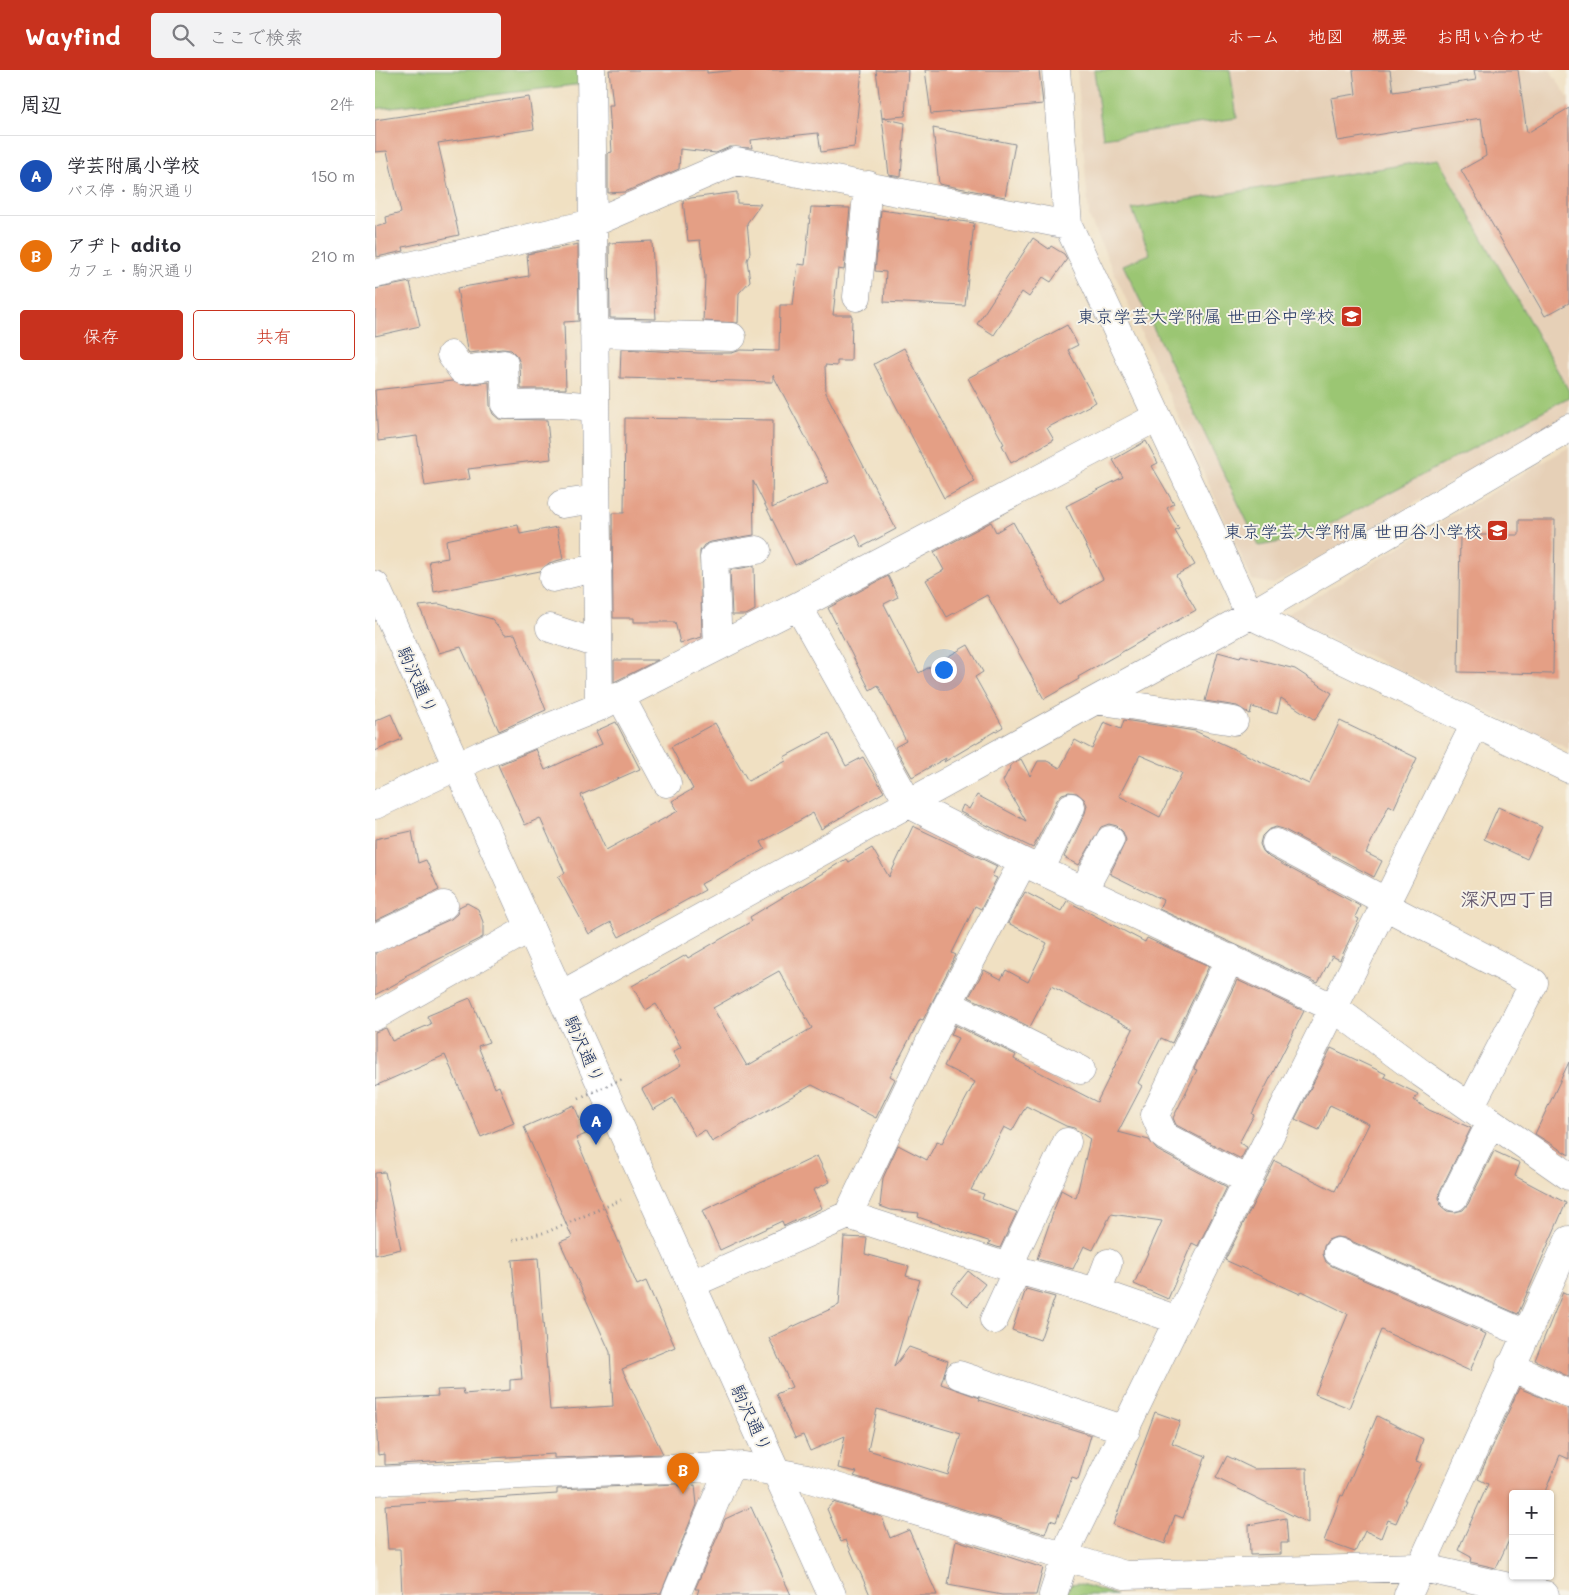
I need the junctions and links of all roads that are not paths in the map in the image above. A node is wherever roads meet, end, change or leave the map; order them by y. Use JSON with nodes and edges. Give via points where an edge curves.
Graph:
{"nodes":[{"id":1,"x":591,"y":70,"type":"edge"},
{"id":2,"x":1056,"y":70,"type":"edge"},
{"id":3,"x":867,"y":185,"type":"junction"},
{"id":4,"x":593,"y":223,"type":"junction"},
{"id":5,"x":1068,"y":225,"type":"junction"},
{"id":6,"x":375,"y":274,"type":"edge"},
{"id":7,"x":857,"y":297,"type":"dead end"},
{"id":8,"x":594,"y":333,"type":"junction"},
{"id":9,"x":732,"y":337,"type":"dead end"},
{"id":10,"x":451,"y":355,"type":"dead end"},
{"id":11,"x":595,"y":407,"type":"junction"},
{"id":12,"x":1157,"y":417,"type":"junction"},
{"id":13,"x":1569,"y":428,"type":"edge"},
{"id":14,"x":596,"y":499,"type":"junction"},
{"id":15,"x":562,"y":504,"type":"dead end"},
{"id":16,"x":757,"y":550,"type":"dead end"},
{"id":17,"x":597,"y":567,"type":"junction"},
{"id":18,"x":553,"y":578,"type":"dead end"},
{"id":19,"x":375,"y":585,"type":"edge"},
{"id":20,"x":798,"y":606,"type":"junction"},
{"id":21,"x":1250,"y":615,"type":"junction"},
{"id":22,"x":550,"y":628,"type":"dead end"},
{"id":23,"x":599,"y":644,"type":"junction"},
{"id":24,"x":718,"y":646,"type":"junction"},
{"id":25,"x":1096,"y":700,"type":"junction"},
{"id":26,"x":610,"y":701,"type":"junction"},
{"id":27,"x":1234,"y":721,"type":"dead end"},
{"id":28,"x":1475,"y":724,"type":"junction"},
{"id":29,"x":458,"y":766,"type":"junction"},
{"id":30,"x":1569,"y":768,"type":"edge"},
{"id":31,"x":667,"y":783,"type":"dead end"},
{"id":32,"x":909,"y":804,"type":"junction"},
{"id":33,"x":375,"y":805,"type":"edge"},
{"id":34,"x":1071,"y":807,"type":"dead end"},
{"id":35,"x":1111,"y":840,"type":"dead end"},
{"id":36,"x":1276,"y":843,"type":"dead end"},
{"id":37,"x":1032,"y":866,"type":"junction"},
{"id":38,"x":1083,"y":891,"type":"junction"},
{"id":39,"x":1386,"y":904,"type":"junction"},
{"id":40,"x":444,"y":905,"type":"dead end"},
{"id":41,"x":530,"y":928,"type":"junction"},
{"id":42,"x":375,"y":938,"type":"edge"},
{"id":43,"x":1230,"y":958,"type":"junction"},
{"id":44,"x":561,"y":994,"type":"junction"},
{"id":45,"x":948,"y":1004,"type":"junction"},
{"id":46,"x":1334,"y":1008,"type":"junction"},
{"id":47,"x":375,"y":1016,"type":"edge"},
{"id":48,"x":1081,"y":1070,"type":"dead end"},
{"id":49,"x":1480,"y":1114,"type":"junction"},
{"id":50,"x":1067,"y":1142,"type":"dead end"},
{"id":51,"x":1569,"y":1176,"type":"edge"},
{"id":52,"x":1249,"y":1181,"type":"junction"},
{"id":53,"x":1454,"y":1197,"type":"dead end"},
{"id":54,"x":848,"y":1215,"type":"junction"},
{"id":55,"x":1569,"y":1240,"type":"edge"},
{"id":56,"x":1339,"y":1252,"type":"dead end"},
{"id":57,"x":1108,"y":1263,"type":"dead end"},
{"id":58,"x":1012,"y":1269,"type":"junction"},
{"id":59,"x":691,"y":1284,"type":"junction"},
{"id":60,"x":1097,"y":1292,"type":"junction"},
{"id":61,"x":994,"y":1320,"type":"dead end"},
{"id":62,"x":1178,"y":1320,"type":"junction"},
{"id":63,"x":1526,"y":1334,"type":"junction"},
{"id":64,"x":1511,"y":1366,"type":"junction"},
{"id":65,"x":959,"y":1375,"type":"dead end"},
{"id":66,"x":1569,"y":1394,"type":"edge"},
{"id":67,"x":1126,"y":1430,"type":"junction"},
{"id":68,"x":729,"y":1466,"type":"junction"},
{"id":69,"x":777,"y":1472,"type":"junction"},
{"id":70,"x":375,"y":1481,"type":"edge"},
{"id":71,"x":1065,"y":1556,"type":"junction"},
{"id":72,"x":1419,"y":1567,"type":"junction"},
{"id":73,"x":676,"y":1595,"type":"edge"},
{"id":74,"x":832,"y":1595,"type":"edge"},
{"id":75,"x":1053,"y":1595,"type":"edge"},
{"id":76,"x":1408,"y":1595,"type":"edge"},
{"id":77,"x":1545,"y":1595,"type":"edge"}],
"edges":[{"from":1,"to":4,"type":"street"},
{"from":2,"to":5,"type":"street"},
{"from":3,"to":4,"type":"street","via":[[736,161]]},
{"from":3,"to":5,"type":"street"},
{"from":3,"to":7,"type":"street"},
{"from":4,"to":6,"type":"street"},
{"from":4,"to":8,"type":"street"},
{"from":5,"to":12,"type":"street"},
{"from":8,"to":9,"type":"street"},
{"from":8,"to":11,"type":"street"},
{"from":10,"to":11,"type":"street","via":[[462,370],[504,364],[506,405]]},
{"from":11,"to":14,"type":"street"},
{"from":12,"to":20,"type":"street"},
{"from":12,"to":21,"type":"street"},
{"from":13,"to":21,"type":"street"},
{"from":14,"to":15,"type":"street"},
{"from":14,"to":17,"type":"street"},
{"from":16,"to":24,"type":"street","via":[[714,558]]},
{"from":17,"to":18,"type":"street"},
{"from":17,"to":23,"type":"street"},
{"from":19,"to":29,"type":"street","name":"駒沢通り"},
{"from":20,"to":24,"type":"street"},
{"from":20,"to":32,"type":"street"},
{"from":21,"to":25,"type":"street"},
{"from":21,"to":28,"type":"street"},
{"from":22,"to":23,"type":"street"},
{"from":23,"to":26,"type":"street"},
{"from":24,"to":26,"type":"street"},
{"from":25,"to":27,"type":"street"},
{"from":25,"to":32,"type":"street"},
{"from":26,"to":29,"type":"street"},
{"from":26,"to":31,"type":"street"},
{"from":28,"to":30,"type":"street"},
{"from":28,"to":39,"type":"street"},
{"from":29,"to":33,"type":"street"},
{"from":29,"to":41,"type":"street","name":"駒沢通り"},
{"from":32,"to":37,"type":"street"},
{"from":32,"to":44,"type":"street"},
{"from":34,"to":37,"type":"street"},
{"from":35,"to":38,"type":"street"},
{"from":36,"to":39,"type":"street"},
{"from":37,"to":38,"type":"street"},
{"from":37,"to":45,"type":"street"},
{"from":38,"to":43,"type":"street"},
{"from":39,"to":46,"type":"street"},
{"from":39,"to":49,"type":"street","via":[[1534,983]]},
{"from":40,"to":42,"type":"street"},
{"from":41,"to":44,"type":"street","name":"駒沢通り"},
{"from":41,"to":47,"type":"street"},
{"from":43,"to":46,"type":"street"},
{"from":43,"to":52,"type":"street","via":[[1155,1115],[1164,1136]]},
{"from":44,"to":59,"type":"street","name":"駒沢通り"},
{"from":45,"to":48,"type":"street"},
{"from":45,"to":54,"type":"street"},
{"from":46,"to":49,"type":"street"},
{"from":46,"to":52,"type":"street"},
{"from":49,"to":51,"type":"street"},
{"from":49,"to":53,"type":"street"},
{"from":50,"to":58,"type":"street"},
{"from":52,"to":62,"type":"street"},
{"from":54,"to":58,"type":"street"},
{"from":54,"to":59,"type":"street"},
{"from":55,"to":63,"type":"street"},
{"from":56,"to":63,"type":"street"},
{"from":57,"to":60,"type":"street"},
{"from":58,"to":60,"type":"street"},
{"from":58,"to":61,"type":"street"},
{"from":59,"to":69,"type":"street","name":"駒沢通り"},
{"from":60,"to":62,"type":"street"},
{"from":62,"to":67,"type":"street"},
{"from":63,"to":64,"type":"street"},
{"from":64,"to":66,"type":"street"},
{"from":64,"to":72,"type":"street"},
{"from":65,"to":67,"type":"street"},
{"from":67,"to":71,"type":"street"},
{"from":68,"to":69,"type":"street"},
{"from":68,"to":70,"type":"street"},
{"from":68,"to":73,"type":"street"},
{"from":69,"to":71,"type":"street","via":[[807,1478]]},
{"from":69,"to":74,"type":"street","name":"駒沢通り"},
{"from":71,"to":72,"type":"street","via":[[1125,1576]]},
{"from":71,"to":75,"type":"street"},
{"from":72,"to":76,"type":"street"},
{"from":72,"to":77,"type":"street"}]}
